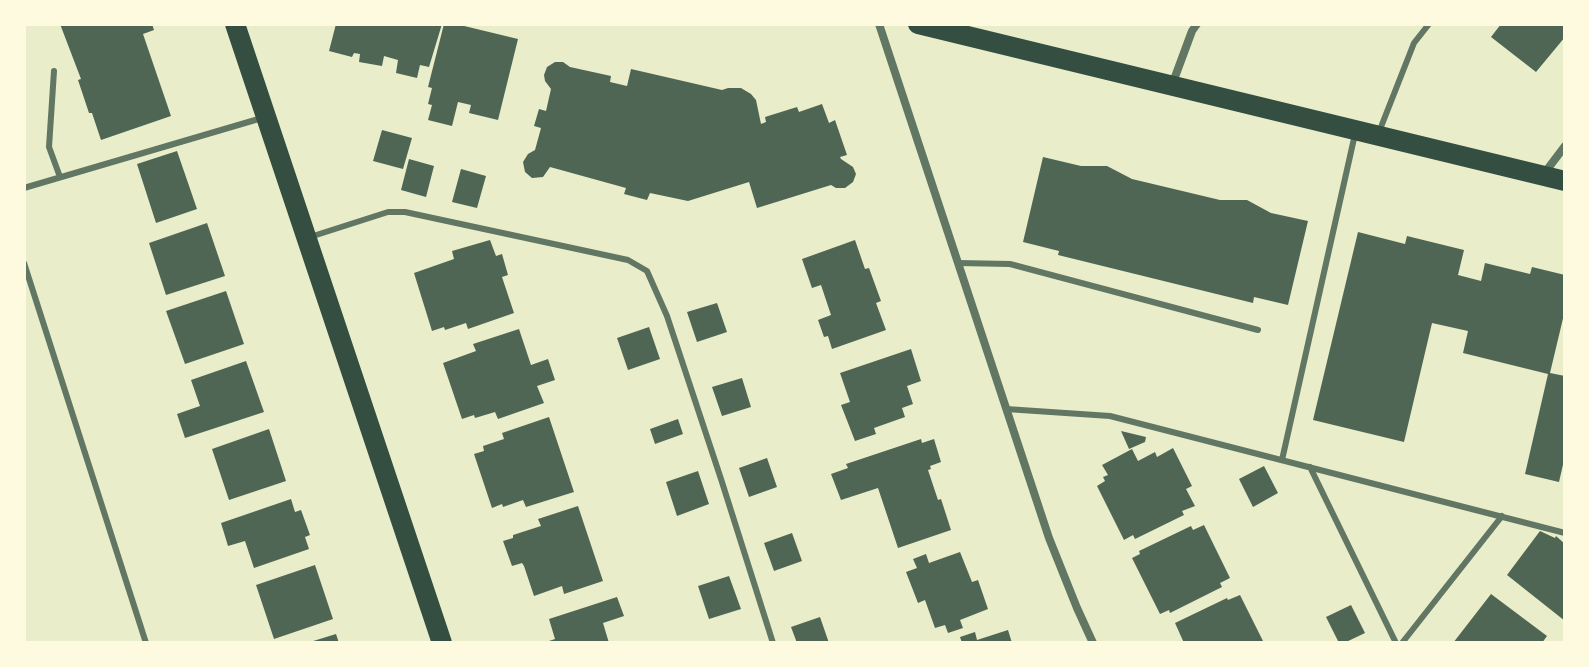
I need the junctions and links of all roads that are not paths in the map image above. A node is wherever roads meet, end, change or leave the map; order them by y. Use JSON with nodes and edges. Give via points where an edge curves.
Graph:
{"nodes":[{"id":1,"x":235,"y":24,"type":"edge"},
{"id":2,"x":879,"y":24,"type":"edge"},
{"id":3,"x":918,"y":24,"type":"edge"},
{"id":4,"x":1197,"y":24,"type":"edge"},
{"id":5,"x":1429,"y":24,"type":"edge"},
{"id":6,"x":54,"y":71,"type":"dead end"},
{"id":7,"x":1172,"y":86,"type":"junction"},
{"id":8,"x":266,"y":117,"type":"junction"},
{"id":9,"x":1356,"y":130,"type":"junction"},
{"id":10,"x":1377,"y":135,"type":"junction"},
{"id":11,"x":1565,"y":146,"type":"edge"},
{"id":12,"x":1542,"y":175,"type":"junction"},
{"id":13,"x":60,"y":177,"type":"junction"},
{"id":14,"x":1565,"y":181,"type":"edge"},
{"id":15,"x":24,"y":188,"type":"edge"},
{"id":16,"x":306,"y":238,"type":"junction"},
{"id":17,"x":24,"y":263,"type":"edge"},
{"id":18,"x":958,"y":263,"type":"junction"},
{"id":19,"x":1258,"y":330,"type":"dead end"},
{"id":20,"x":1006,"y":409,"type":"junction"},
{"id":21,"x":1282,"y":460,"type":"junction"},
{"id":22,"x":1310,"y":467,"type":"junction"},
{"id":23,"x":1502,"y":516,"type":"junction"},
{"id":24,"x":1565,"y":533,"type":"edge"},
{"id":25,"x":146,"y":643,"type":"edge"},
{"id":26,"x":442,"y":643,"type":"edge"},
{"id":27,"x":773,"y":643,"type":"edge"},
{"id":28,"x":1093,"y":643,"type":"edge"},
{"id":29,"x":1396,"y":643,"type":"edge"},
{"id":30,"x":1402,"y":643,"type":"edge"}],
"edges":[{"from":1,"to":8,"type":"main road"},
{"from":2,"to":18,"type":"street"},
{"from":3,"to":7,"type":"main road"},
{"from":4,"to":7,"type":"street"},
{"from":5,"to":10,"type":"lane","via":[[1414,43]]},
{"from":6,"to":13,"type":"lane","via":[[49,147]]},
{"from":7,"to":9,"type":"main road"},
{"from":8,"to":13,"type":"lane"},
{"from":8,"to":16,"type":"main road"},
{"from":9,"to":10,"type":"main road"},
{"from":9,"to":21,"type":"lane"},
{"from":10,"to":12,"type":"main road"},
{"from":11,"to":12,"type":"street"},
{"from":12,"to":14,"type":"main road"},
{"from":13,"to":15,"type":"lane"},
{"from":16,"to":26,"type":"main road"},
{"from":16,"to":27,"type":"lane","via":[[388,212],[405,212],[628,260],[647,271],[667,316]]},
{"from":17,"to":25,"type":"lane"},
{"from":18,"to":19,"type":"lane","via":[[1010,264]]},
{"from":18,"to":20,"type":"street"},
{"from":20,"to":21,"type":"lane","via":[[1110,416]]},
{"from":20,"to":28,"type":"street","via":[[1049,538]]},
{"from":21,"to":22,"type":"lane"},
{"from":22,"to":23,"type":"lane"},
{"from":22,"to":29,"type":"lane"},
{"from":23,"to":24,"type":"lane"},
{"from":23,"to":30,"type":"lane"}]}
